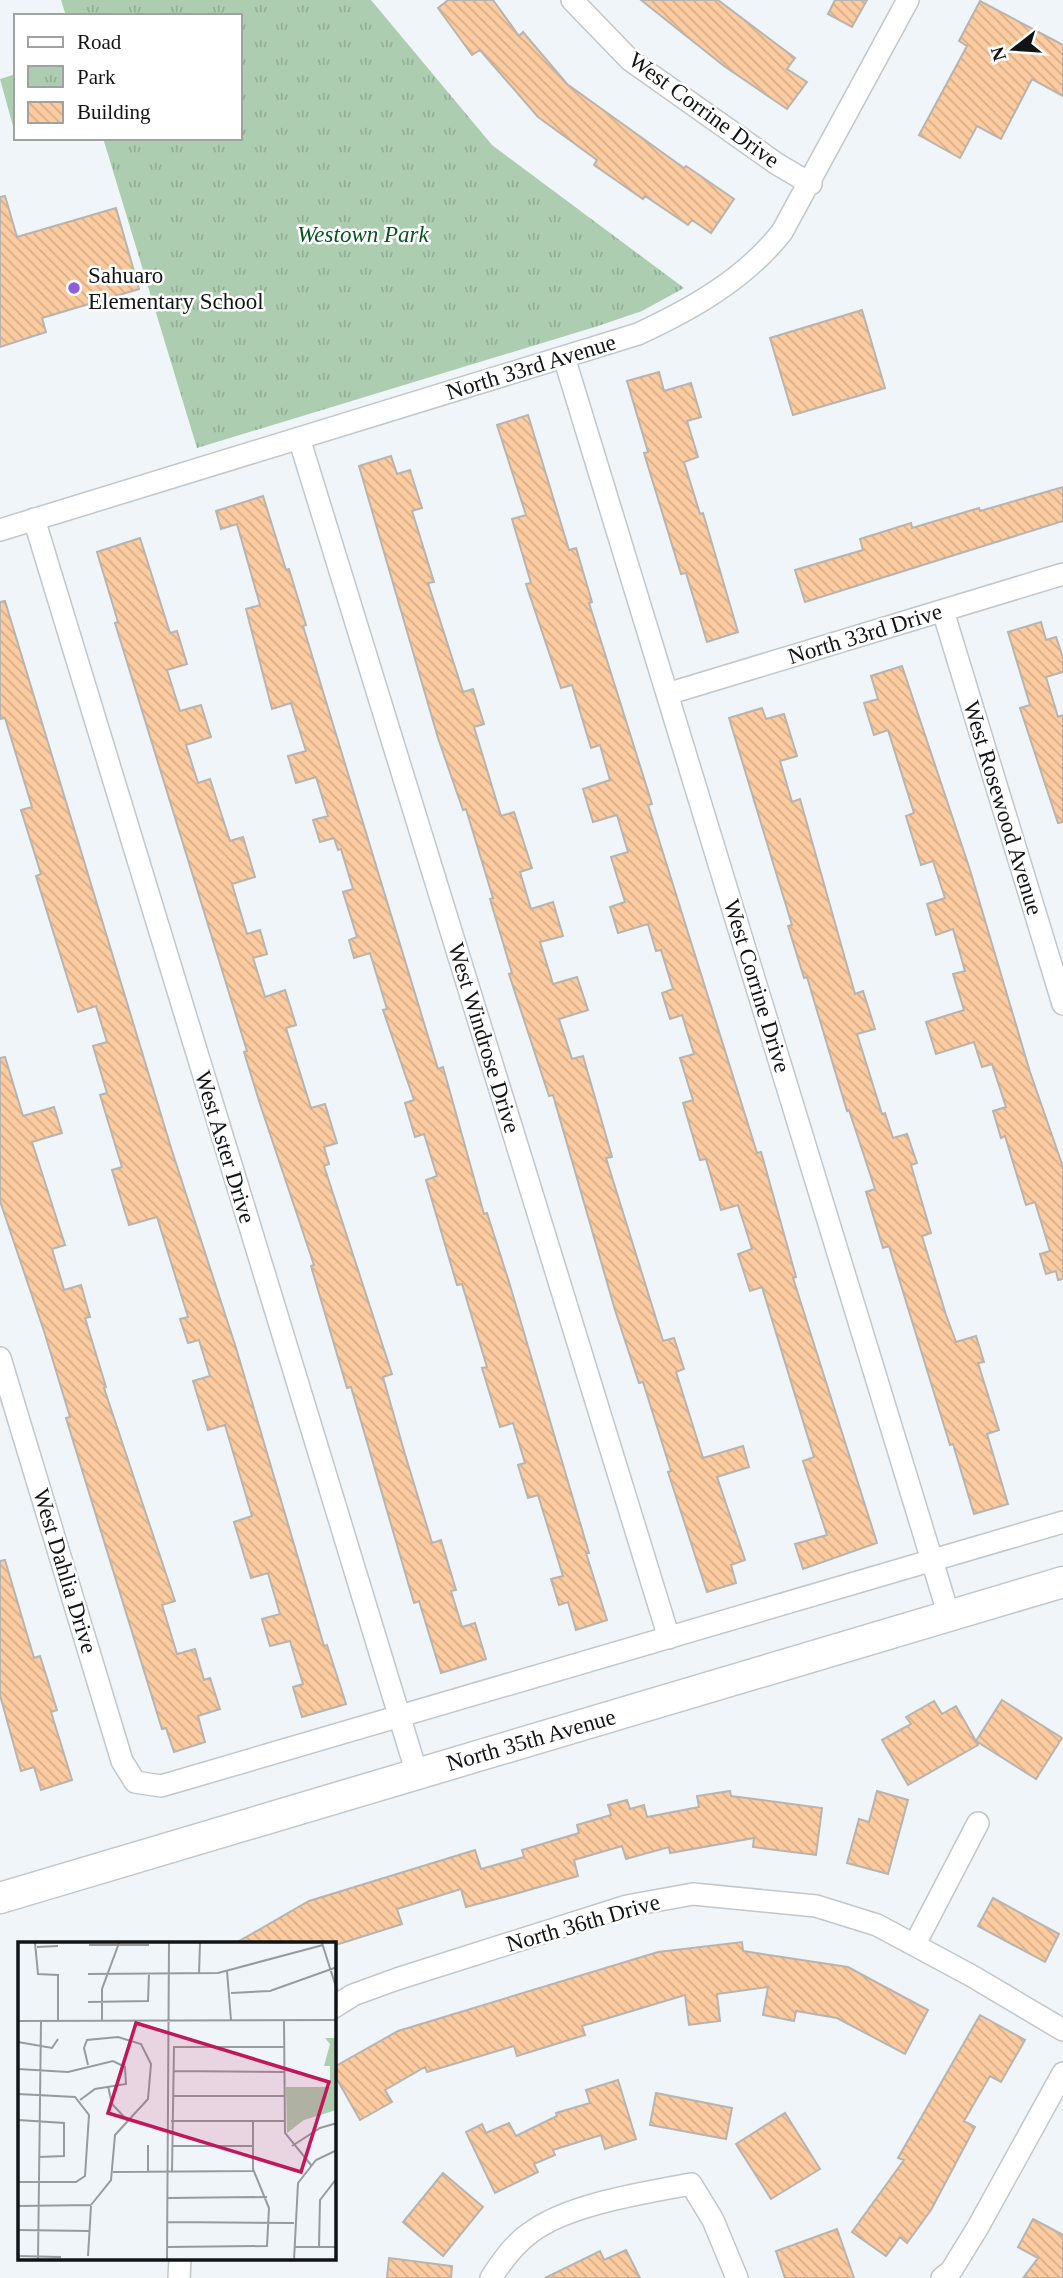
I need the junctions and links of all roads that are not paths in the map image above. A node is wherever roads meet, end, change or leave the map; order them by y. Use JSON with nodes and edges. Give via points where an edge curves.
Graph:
{"nodes":[{"id":1,"x":572,"y":0,"type":"edge"},
{"id":2,"x":908,"y":0,"type":"edge"},
{"id":3,"x":811,"y":184,"type":"junction"},
{"id":4,"x":564,"y":357,"type":"junction"},
{"id":5,"x":299,"y":438,"type":"junction"},
{"id":6,"x":34,"y":519,"type":"junction"},
{"id":7,"x":0,"y":530,"type":"edge"},
{"id":8,"x":1063,"y":574,"type":"edge"},
{"id":9,"x":943,"y":611,"type":"junction"},
{"id":10,"x":667,"y":694,"type":"junction"},
{"id":11,"x":1063,"y":1004,"type":"edge"},
{"id":12,"x":0,"y":1358,"type":"edge"},
{"id":13,"x":1063,"y":1522,"type":"edge"},
{"id":14,"x":933,"y":1559,"type":"junction"},
{"id":15,"x":1063,"y":1583,"type":"edge"},
{"id":16,"x":949,"y":1616,"type":"junction"},
{"id":17,"x":669,"y":1638,"type":"junction"},
{"id":18,"x":399,"y":1717,"type":"junction"},
{"id":19,"x":417,"y":1774,"type":"junction"},
{"id":20,"x":978,"y":1823,"type":"dead end"},
{"id":21,"x":0,"y":1898,"type":"edge"},
{"id":22,"x":915,"y":1944,"type":"junction"},
{"id":23,"x":336,"y":2006,"type":"edge"},
{"id":24,"x":1063,"y":2030,"type":"edge"},
{"id":25,"x":1063,"y":2073,"type":"edge"},
{"id":26,"x":180,"y":2260,"type":"edge"},
{"id":27,"x":179,"y":2278,"type":"edge"},
{"id":28,"x":491,"y":2278,"type":"edge"},
{"id":29,"x":737,"y":2278,"type":"edge"},
{"id":30,"x":942,"y":2278,"type":"edge"}],
"edges":[{"from":1,"to":3,"type":"street","name":"West Corrine Drive","via":[[630,60]]},
{"from":2,"to":3,"type":"street","name":"North 33rd Avenue"},
{"from":3,"to":4,"type":"street","name":"North 33rd Avenue","via":[[771,246],[703,303],[638,334]]},
{"from":4,"to":5,"type":"street","name":"North 33rd Avenue"},
{"from":4,"to":10,"type":"street","name":"West Corrine Drive"},
{"from":5,"to":6,"type":"street","name":"North 33rd Avenue"},
{"from":5,"to":17,"type":"street","name":"West Windrose Drive"},
{"from":6,"to":7,"type":"street","name":"North 33rd Avenue"},
{"from":6,"to":18,"type":"street","name":"West Aster Drive"},
{"from":8,"to":9,"type":"street","name":"North 33rd Drive"},
{"from":9,"to":10,"type":"street","name":"North 33rd Drive"},
{"from":9,"to":11,"type":"street","name":"West Rosewood Avenue"},
{"from":10,"to":14,"type":"street","name":"West Corrine Drive"},
{"from":12,"to":18,"type":"street","name":"West Dahlia Drive","via":[[122,1761],[135,1782],[161,1786]]},
{"from":13,"to":14,"type":"street"},
{"from":14,"to":16,"type":"street","name":"West Corrine Drive"},
{"from":14,"to":17,"type":"street"},
{"from":15,"to":16,"type":"main road","name":"North 35th Avenue"},
{"from":16,"to":19,"type":"main road","name":"North 35th Avenue"},
{"from":17,"to":18,"type":"street"},
{"from":18,"to":19,"type":"street","name":"West Aster Drive"},
{"from":19,"to":21,"type":"main road","name":"North 35th Avenue"},
{"from":20,"to":22,"type":"street"},
{"from":22,"to":23,"type":"street","name":"North 36th Drive","via":[[877,1925],[817,1906],[693,1895],[627,1906],[397,1979]]},
{"from":22,"to":24,"type":"street","name":"North 36th Drive"},
{"from":25,"to":30,"type":"street","via":[[978,2227]]},
{"from":26,"to":27,"type":"street"},
{"from":28,"to":29,"type":"street","via":[[512,2249],[552,2220],[691,2184],[713,2220]]}]}
